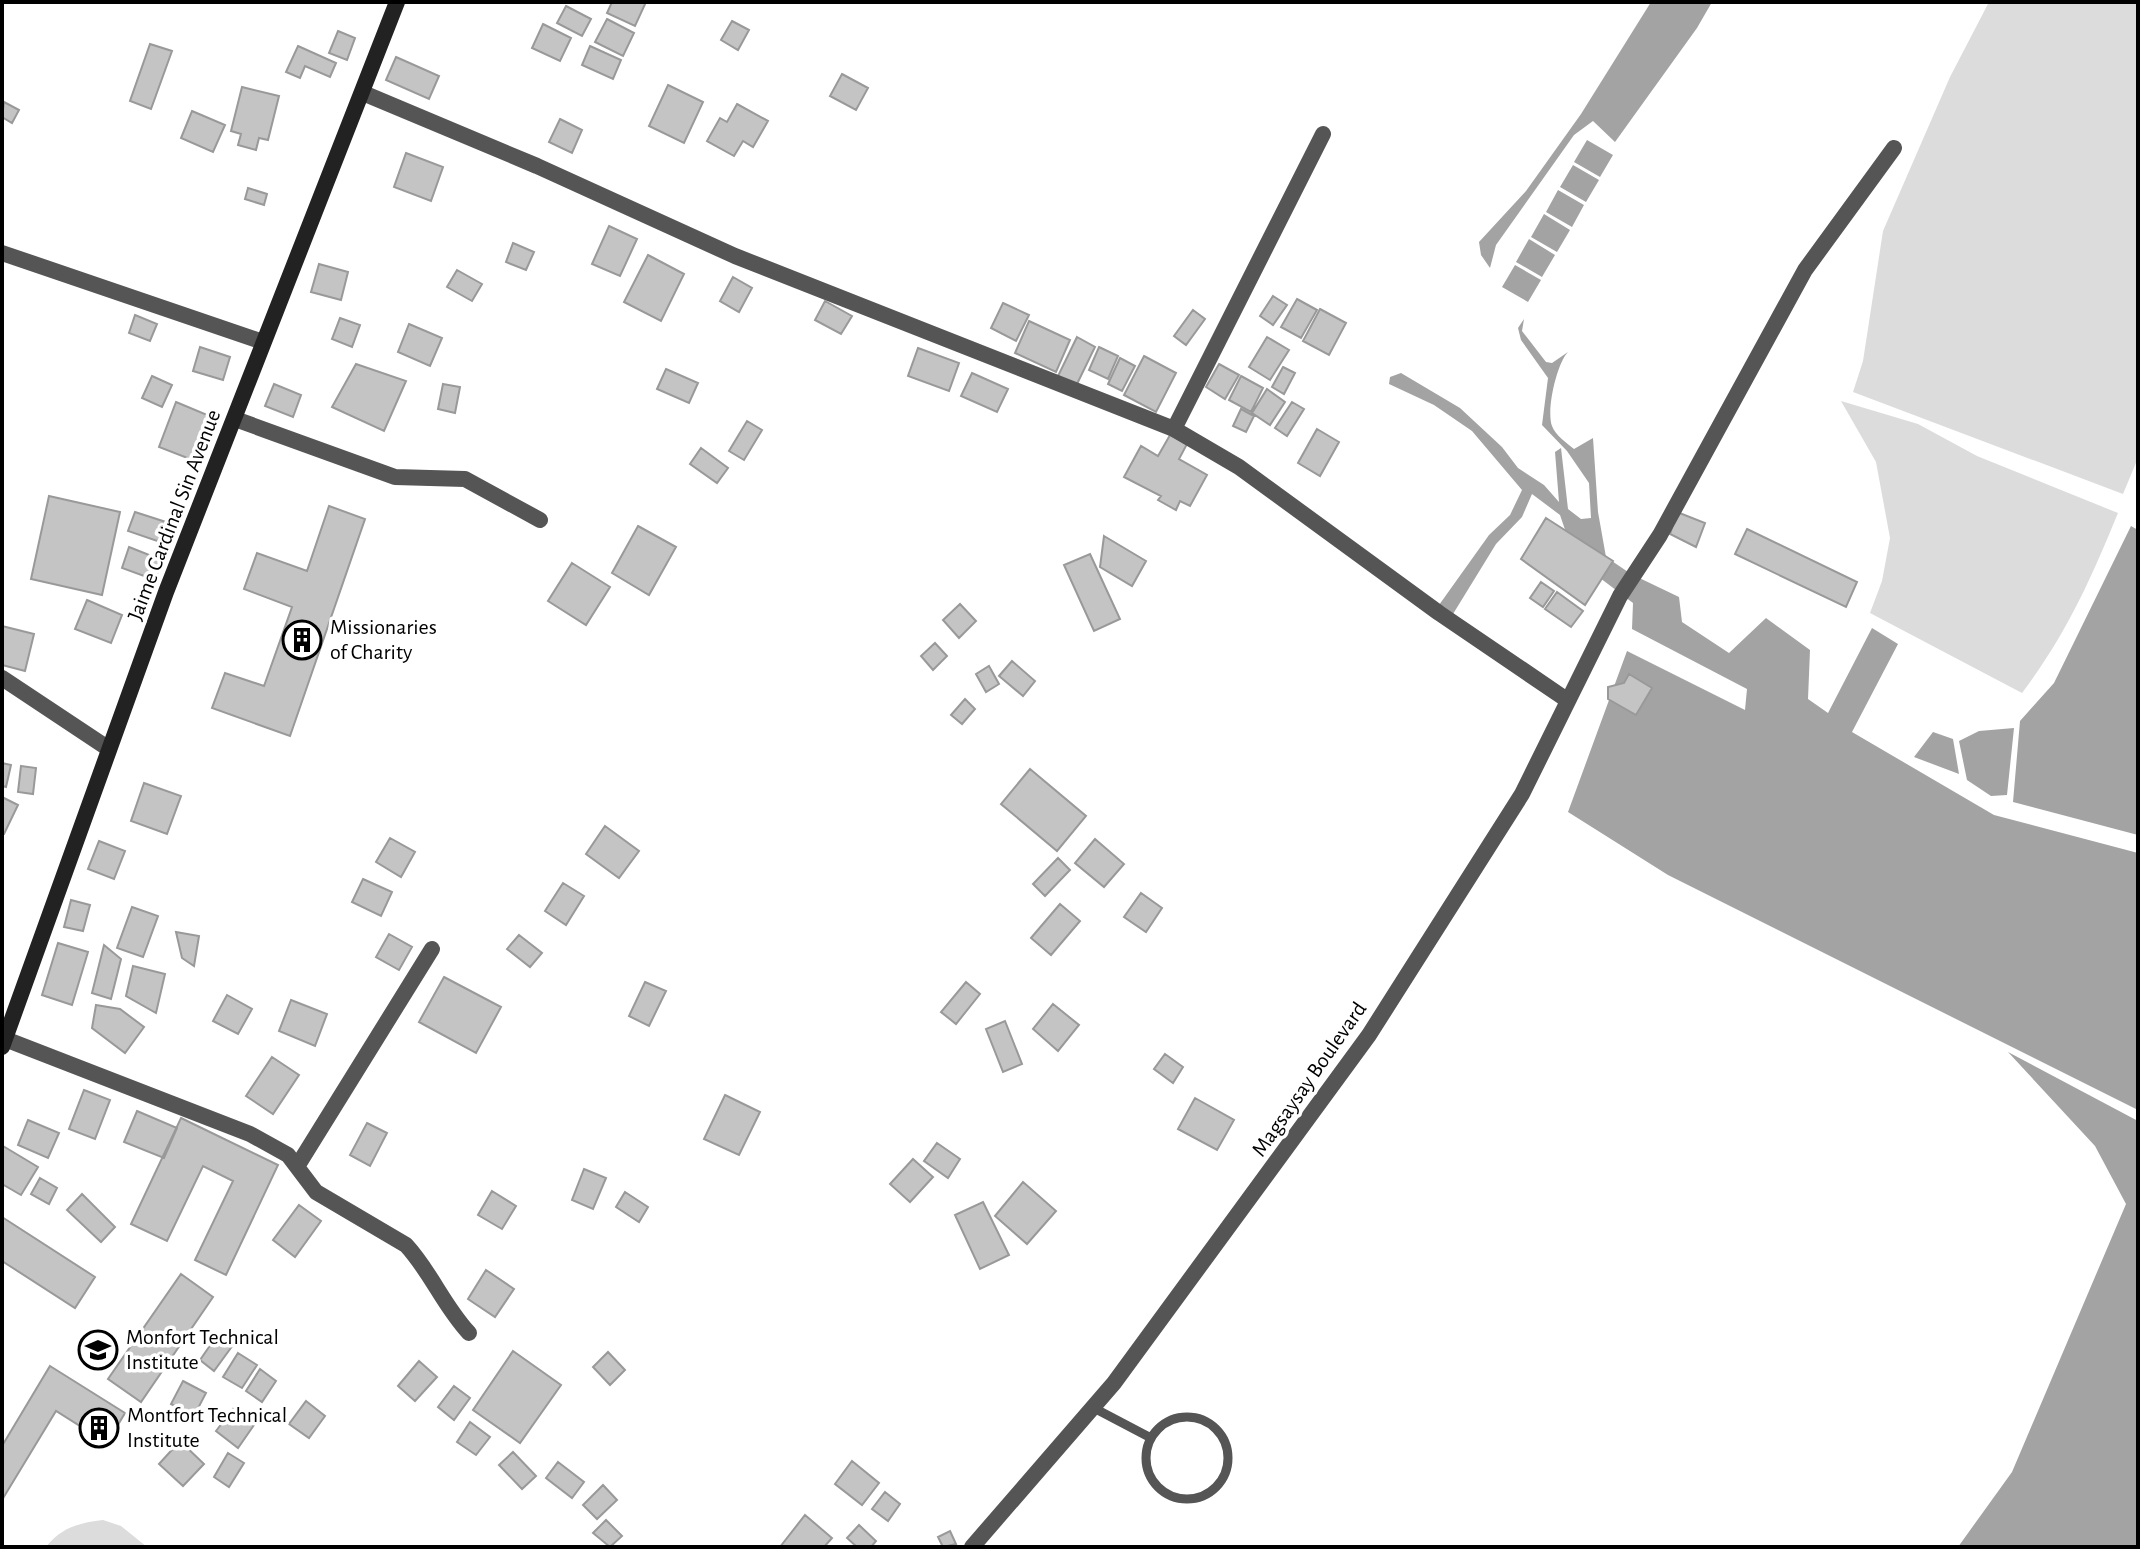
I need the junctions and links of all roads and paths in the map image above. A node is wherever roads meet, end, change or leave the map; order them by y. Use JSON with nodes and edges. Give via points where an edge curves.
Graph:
{"nodes":[{"id":1,"x":397,"y":2,"type":"edge"},
{"id":2,"x":363,"y":93,"type":"junction"},
{"id":3,"x":1323,"y":134,"type":"dead end"},
{"id":4,"x":1894,"y":148,"type":"dead end"},
{"id":5,"x":2,"y":253,"type":"edge"},
{"id":6,"x":263,"y":342,"type":"junction"},
{"id":7,"x":235,"y":419,"type":"junction"},
{"id":8,"x":1174,"y":429,"type":"junction"},
{"id":9,"x":540,"y":520,"type":"dead end"},
{"id":10,"x":2,"y":678,"type":"edge"},
{"id":11,"x":1567,"y":700,"type":"junction"},
{"id":12,"x":109,"y":749,"type":"junction"},
{"id":13,"x":432,"y":949,"type":"dead end"},
{"id":14,"x":4,"y":1043,"type":"edge"},
{"id":15,"x":298,"y":1165,"type":"junction"},
{"id":16,"x":469,"y":1333,"type":"dead end"},
{"id":17,"x":1092,"y":1407,"type":"junction"},
{"id":18,"x":1151,"y":1438,"type":"junction"},
{"id":19,"x":972,"y":1547,"type":"edge"}],
"edges":[{"from":1,"to":2,"type":"street","name":"Jaime Cardinal Sin Avenue"},
{"from":2,"to":6,"type":"street","name":"Jaime Cardinal Sin Avenue"},
{"from":2,"to":8,"type":"street","via":[[735,256]]},
{"from":3,"to":8,"type":"street"},
{"from":4,"to":11,"type":"street","name":"Magsaysay Boulevard","via":[[1805,270]]},
{"from":5,"to":6,"type":"street"},
{"from":6,"to":7,"type":"street","name":"Jaime Cardinal Sin Avenue"},
{"from":7,"to":9,"type":"street","via":[[395,477],[465,479]]},
{"from":7,"to":12,"type":"street","name":"Jaime Cardinal Sin Avenue"},
{"from":8,"to":11,"type":"street","via":[[1239,467]]},
{"from":10,"to":12,"type":"street"},
{"from":11,"to":17,"type":"street","name":"Magsaysay Boulevard","via":[[1522,794],[1369,1035],[1191,1283]]},
{"from":12,"to":14,"type":"street","name":"Jaime Cardinal Sin Avenue"},
{"from":13,"to":15,"type":"street"},
{"from":14,"to":15,"type":"street","via":[[250,1134]]},
{"from":15,"to":16,"type":"street","via":[[316,1192],[406,1245]]},
{"from":17,"to":18,"type":"lane"},
{"from":17,"to":19,"type":"street","name":"Magsaysay Boulevard"},
{"from":18,"to":18,"type":"lane","via":[[1145,1461],[1164,1493],[1187,1500],[1220,1484],[1228,1461],[1215,1428],[1181,1417],[1158,1428]]}]}
